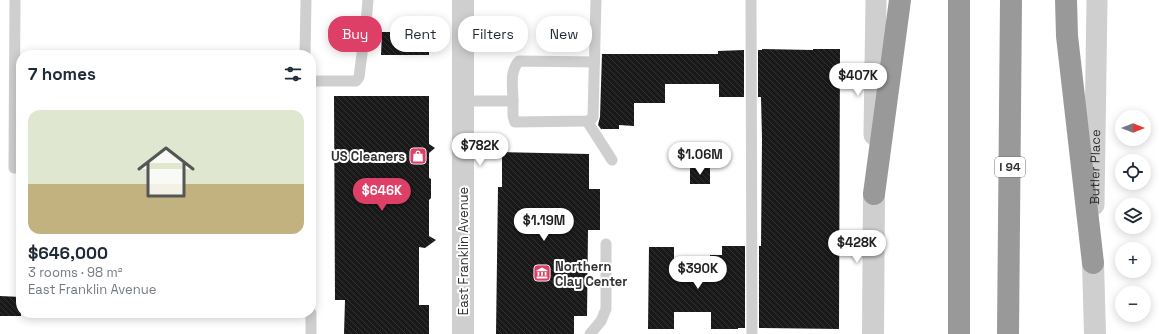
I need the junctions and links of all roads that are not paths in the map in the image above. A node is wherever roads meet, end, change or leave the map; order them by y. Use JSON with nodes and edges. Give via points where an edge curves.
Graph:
{"nodes":[{"id":1,"x":15,"y":0,"type":"edge"},
{"id":2,"x":306,"y":0,"type":"edge"},
{"id":3,"x":368,"y":0,"type":"edge"},
{"id":4,"x":463,"y":0,"type":"edge"},
{"id":5,"x":596,"y":0,"type":"edge"},
{"id":6,"x":751,"y":0,"type":"edge"},
{"id":7,"x":876,"y":0,"type":"edge"},
{"id":8,"x":900,"y":0,"type":"edge"},
{"id":9,"x":959,"y":0,"type":"edge"},
{"id":10,"x":1011,"y":0,"type":"edge"},
{"id":11,"x":1066,"y":0,"type":"edge"},
{"id":12,"x":1096,"y":0,"type":"edge"},
{"id":13,"x":306,"y":50,"type":"edge"},
{"id":14,"x":594,"y":62,"type":"junction"},
{"id":15,"x":316,"y":81,"type":"edge"},
{"id":16,"x":463,"y":101,"type":"junction"},
{"id":17,"x":513,"y":101,"type":"junction"},
{"id":18,"x":587,"y":122,"type":"junction"},
{"id":19,"x":612,"y":160,"type":"dead end"},
{"id":20,"x":16,"y":168,"type":"edge"},
{"id":21,"x":874,"y":194,"type":"junction"},
{"id":22,"x":606,"y":244,"type":"dead end"},
{"id":23,"x":1093,"y":263,"type":"junction"},
{"id":24,"x":310,"y":318,"type":"edge"},
{"id":25,"x":311,"y":334,"type":"edge"},
{"id":26,"x":463,"y":334,"type":"edge"},
{"id":27,"x":590,"y":334,"type":"edge"},
{"id":28,"x":752,"y":334,"type":"edge"},
{"id":29,"x":873,"y":334,"type":"edge"},
{"id":30,"x":958,"y":334,"type":"edge"},
{"id":31,"x":1008,"y":334,"type":"edge"},
{"id":32,"x":1095,"y":334,"type":"edge"}],
"edges":[{"from":1,"to":20,"type":"lane"},
{"from":2,"to":13,"type":"lane"},
{"from":3,"to":15,"type":"lane","via":[[366,23],[362,30],[359,77],[356,81]]},
{"from":4,"to":16,"type":"street","name":"East Franklin Avenue"},
{"from":5,"to":14,"type":"lane"},
{"from":6,"to":28,"type":"lane"},
{"from":7,"to":21,"type":"street"},
{"from":8,"to":21,"type":"highway"},
{"from":9,"to":30,"type":"highway"},
{"from":10,"to":31,"type":"highway","number":"I 94"},
{"from":11,"to":23,"type":"highway","via":[[1068,44]]},
{"from":12,"to":23,"type":"street","name":"Butler Place"},
{"from":14,"to":17,"type":"lane","via":[[519,61],[513,72]]},
{"from":14,"to":18,"type":"lane","via":[[593,117]]},
{"from":16,"to":17,"type":"lane"},
{"from":16,"to":26,"type":"street","name":"East Franklin Avenue"},
{"from":17,"to":18,"type":"lane","via":[[515,122]]},
{"from":18,"to":19,"type":"lane"},
{"from":21,"to":29,"type":"street"},
{"from":22,"to":27,"type":"lane","via":[[606,309],[601,321]]},
{"from":23,"to":32,"type":"street","name":"Butler Place"},
{"from":24,"to":25,"type":"lane"}]}
